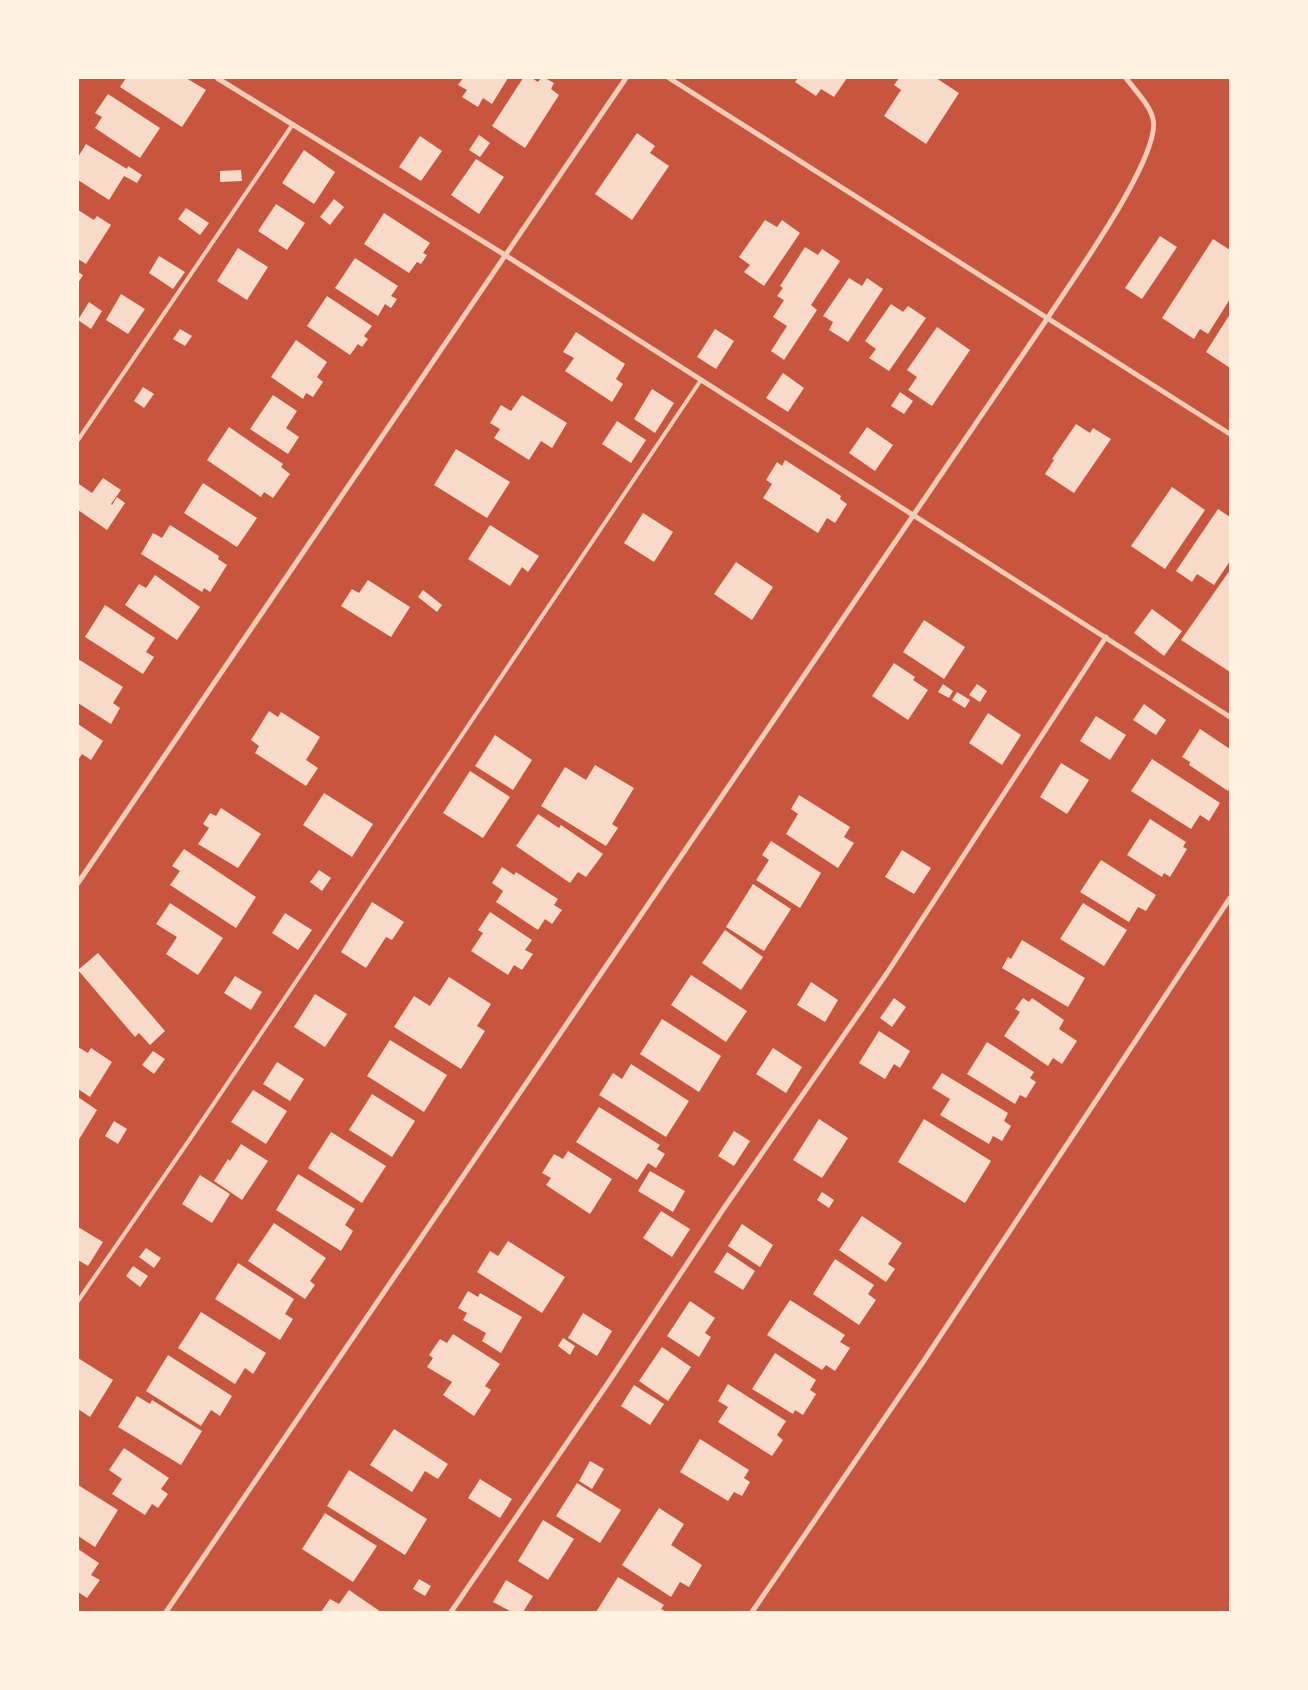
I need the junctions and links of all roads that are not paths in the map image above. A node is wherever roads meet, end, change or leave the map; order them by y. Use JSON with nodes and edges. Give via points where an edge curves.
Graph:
{"nodes":[{"id":1,"x":217,"y":78,"type":"edge"},
{"id":2,"x":626,"y":78,"type":"edge"},
{"id":3,"x":669,"y":78,"type":"edge"},
{"id":4,"x":1126,"y":78,"type":"edge"},
{"id":5,"x":293,"y":124,"type":"junction"},
{"id":6,"x":505,"y":255,"type":"junction"},
{"id":7,"x":1047,"y":319,"type":"junction"},
{"id":8,"x":701,"y":380,"type":"junction"},
{"id":9,"x":1230,"y":434,"type":"edge"},
{"id":10,"x":78,"y":440,"type":"edge"},
{"id":11,"x":914,"y":515,"type":"junction"},
{"id":12,"x":1106,"y":637,"type":"junction"},
{"id":13,"x":1230,"y":717,"type":"edge"},
{"id":14,"x":78,"y":883,"type":"edge"},
{"id":15,"x":1230,"y":898,"type":"edge"},
{"id":16,"x":78,"y":1301,"type":"edge"},
{"id":17,"x":166,"y":1612,"type":"edge"},
{"id":18,"x":452,"y":1612,"type":"edge"},
{"id":19,"x":752,"y":1612,"type":"edge"}],
"edges":[{"from":1,"to":5,"type":"street"},
{"from":2,"to":6,"type":"street"},
{"from":3,"to":7,"type":"street"},
{"from":4,"to":7,"type":"street","via":[[1153,119],[1153,139],[1127,196]]},
{"from":5,"to":6,"type":"street"},
{"from":5,"to":10,"type":"lane"},
{"from":6,"to":8,"type":"street"},
{"from":6,"to":14,"type":"street"},
{"from":7,"to":9,"type":"street"},
{"from":7,"to":11,"type":"street"},
{"from":8,"to":11,"type":"street"},
{"from":8,"to":16,"type":"lane"},
{"from":11,"to":12,"type":"street"},
{"from":11,"to":17,"type":"street"},
{"from":12,"to":13,"type":"street"},
{"from":12,"to":18,"type":"street","via":[[887,973]]},
{"from":15,"to":19,"type":"street","via":[[923,1362]]}]}
